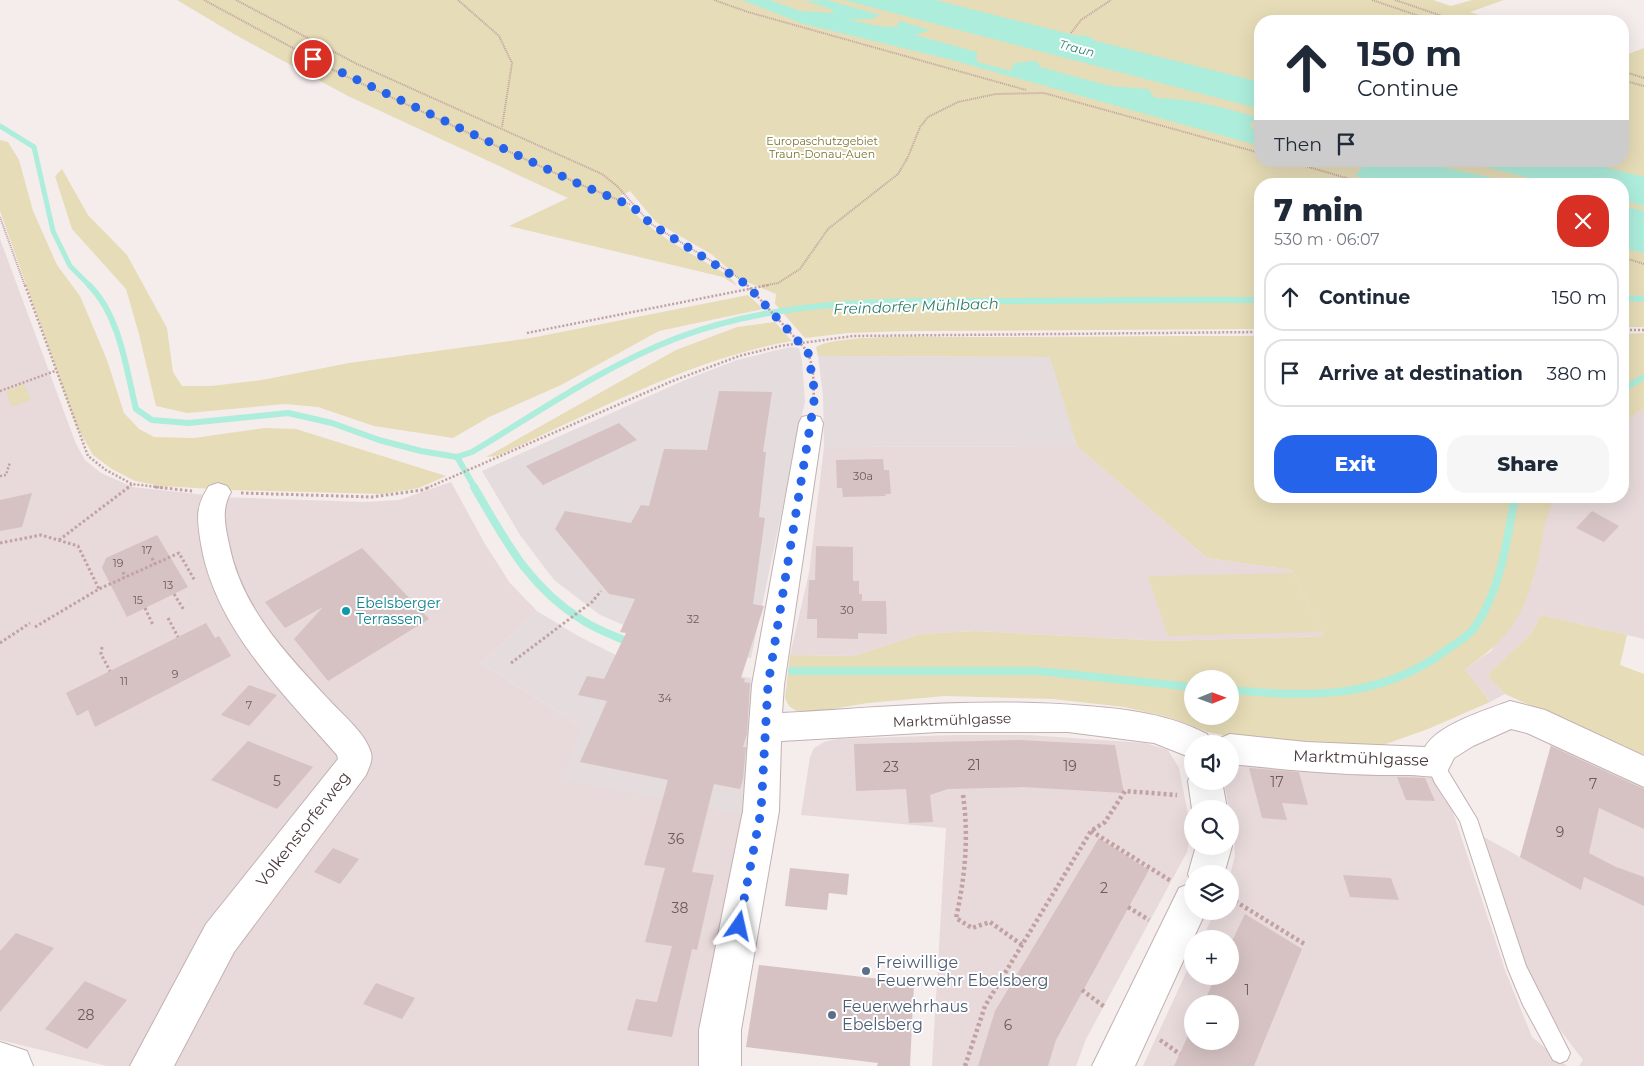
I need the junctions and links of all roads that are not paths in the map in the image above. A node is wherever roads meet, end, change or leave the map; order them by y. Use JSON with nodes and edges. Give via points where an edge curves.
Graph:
{"nodes":[{"id":1,"x":811,"y":423,"type":"road end"},
{"id":2,"x":218,"y":492,"type":"road end"},
{"id":3,"x":765,"y":728,"type":"junction"},
{"id":4,"x":1184,"y":738,"type":"edge"},
{"id":5,"x":1239,"y":750,"type":"edge"},
{"id":6,"x":1434,"y":763,"type":"junction"},
{"id":7,"x":1644,"y":772,"type":"edge"},
{"id":8,"x":1184,"y":904,"type":"edge"},
{"id":9,"x":1560,"y":1053,"type":"dead end"},
{"id":10,"x":0,"y":1063,"type":"edge"},
{"id":11,"x":12,"y":1066,"type":"edge"},
{"id":12,"x":151,"y":1066,"type":"edge"},
{"id":13,"x":720,"y":1066,"type":"edge"},
{"id":14,"x":1113,"y":1066,"type":"edge"}],
"edges":[{"from":1,"to":3,"type":"street","via":[[768,685]]},
{"from":2,"to":12,"type":"street","name":"Volkenstorferweg","via":[[210,504],[213,536],[226,589],[266,649],[349,745],[355,754],[354,764],[220,938]]},
{"from":3,"to":4,"type":"street","name":"Marktmühlgasse","via":[[1036,717],[1125,724]]},
{"from":3,"to":13,"type":"street","via":[[761,811],[720,1030]]},
{"from":5,"to":6,"type":"street","name":"Marktmühlgasse","via":[[1306,757]]},
{"from":6,"to":7,"type":"street","name":"Marktmühlgasse","via":[[1442,748],[1461,736],[1510,715],[1533,720]]},
{"from":6,"to":9,"type":"lane","via":[[1438,774],[1463,806],[1523,988]]},
{"from":8,"to":14,"type":"street"},
{"from":10,"to":11,"type":"street"}]}
